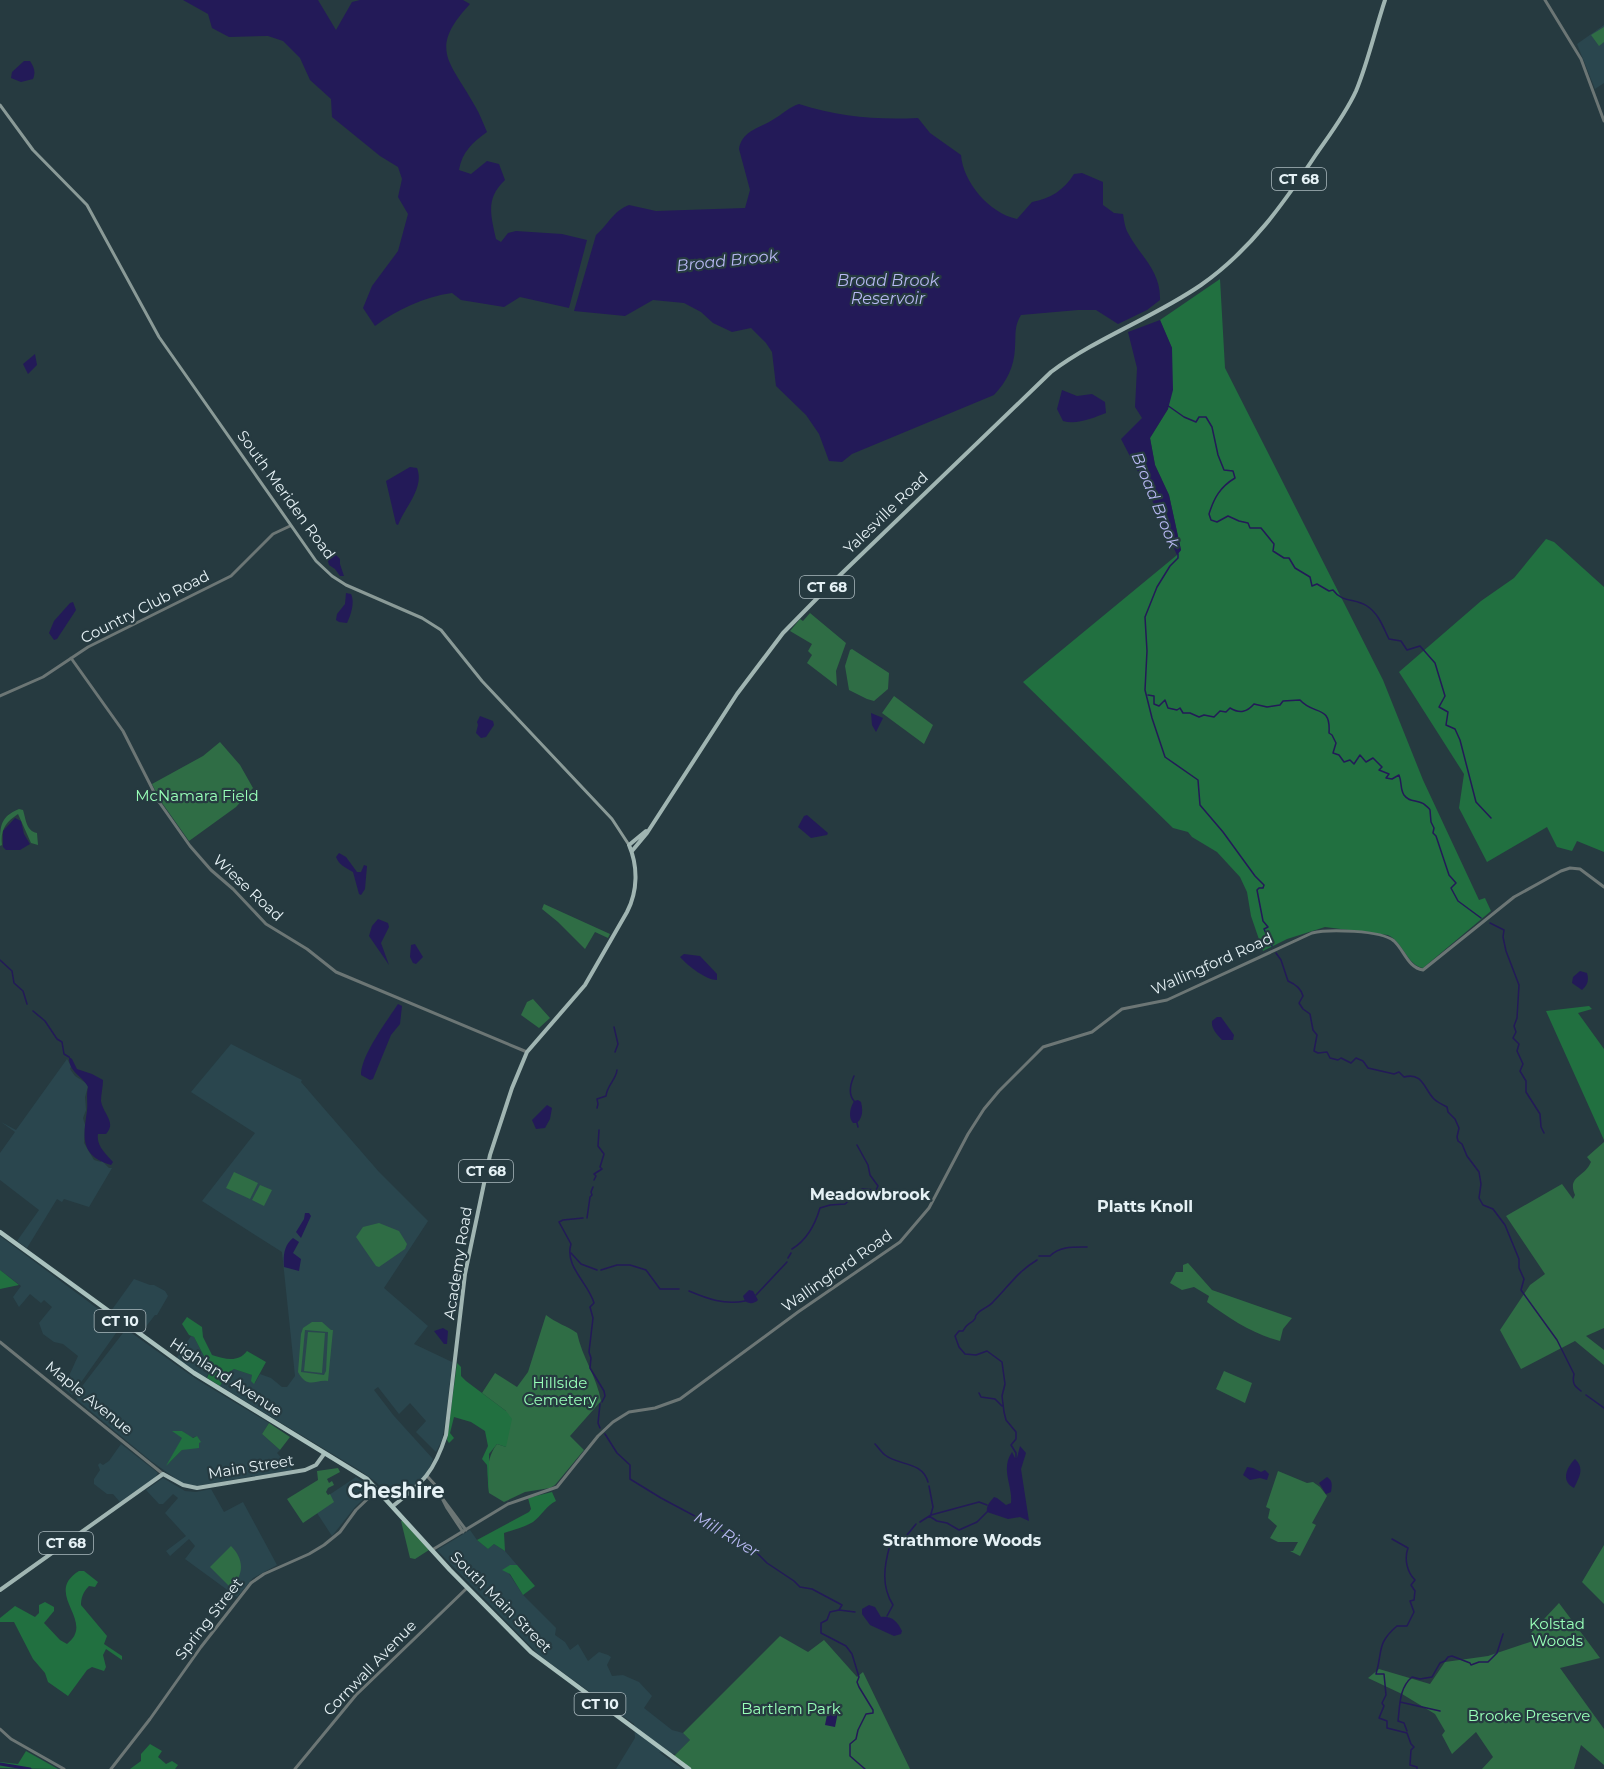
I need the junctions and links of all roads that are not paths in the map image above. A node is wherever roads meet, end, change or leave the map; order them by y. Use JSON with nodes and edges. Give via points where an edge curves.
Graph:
{"nodes":[{"id":1,"x":1385,"y":0,"type":"edge"},
{"id":2,"x":1545,"y":0,"type":"edge"},
{"id":3,"x":0,"y":105,"type":"edge"},
{"id":4,"x":1604,"y":122,"type":"edge"},
{"id":5,"x":290,"y":526,"type":"junction"},
{"id":6,"x":71,"y":658,"type":"junction"},
{"id":7,"x":0,"y":696,"type":"edge"},
{"id":8,"x":647,"y":830,"type":"junction"},
{"id":9,"x":629,"y":845,"type":"junction"},
{"id":10,"x":632,"y":851,"type":"junction"},
{"id":11,"x":1604,"y":886,"type":"edge"},
{"id":12,"x":632,"y":900,"type":"joint"},
{"id":13,"x":527,"y":1052,"type":"junction"},
{"id":14,"x":0,"y":1232,"type":"edge"},
{"id":15,"x":0,"y":1342,"type":"edge"},
{"id":16,"x":324,"y":1454,"type":"junction"},
{"id":17,"x":164,"y":1474,"type":"junction"},
{"id":18,"x":427,"y":1476,"type":"junction"},
{"id":19,"x":378,"y":1489,"type":"junction"},
{"id":20,"x":393,"y":1506,"type":"junction"},
{"id":21,"x":464,"y":1531,"type":"junction"},
{"id":22,"x":432,"y":1550,"type":"junction"},
{"id":23,"x":468,"y":1588,"type":"junction"},
{"id":24,"x":0,"y":1590,"type":"edge"},
{"id":25,"x":0,"y":1729,"type":"edge"},
{"id":26,"x":64,"y":1769,"type":"edge"},
{"id":27,"x":111,"y":1769,"type":"edge"},
{"id":28,"x":295,"y":1769,"type":"edge"},
{"id":29,"x":689,"y":1769,"type":"edge"}],
"edges":[{"from":1,"to":8,"type":"main road","name":"Yalesville Road","number":"CT 68","via":[[1353,96],[1284,202],[1256,237],[1201,285],[1084,349],[1051,372],[811,603],[745,682]]},
{"from":2,"to":4,"type":"street","via":[[1581,59]]},
{"from":3,"to":5,"type":"main road","name":"South Meriden Road","via":[[33,150],[87,205],[159,337]]},
{"from":5,"to":6,"type":"street","name":"Country Club Road","via":[[273,534],[231,576]]},
{"from":5,"to":9,"type":"main road","name":"South Meriden Road","via":[[316,561],[333,576],[441,630],[482,681],[612,819]]},
{"from":6,"to":7,"type":"street","name":"Country Club Road","via":[[43,677]]},
{"from":6,"to":13,"type":"street","name":"Wiese Road","via":[[123,731],[159,802],[190,846],[266,924],[336,972]]},
{"from":8,"to":9,"type":"main road","name":"Yalesville Road","number":"CT 68"},
{"from":8,"to":10,"type":"main road","name":"Yalesville Road","number":"CT 68"},
{"from":9,"to":10,"type":"main road","name":"South Meriden Road","number":"CT 68"},
{"from":10,"to":12,"type":"main road","name":"South Meriden Road","number":"CT 68"},
{"from":11,"to":21,"type":"street","name":"Wallingford Road","via":[[1587,873],[1570,868],[1527,889],[1423,970],[1414,968],[1387,937],[1317,932],[1167,1000],[1122,1009],[1092,1032],[1043,1047],[984,1109],[932,1204],[900,1242],[680,1399],[629,1412],[613,1422],[557,1487],[508,1504]]},
{"from":12,"to":13,"type":"main road","name":"Academy Road","number":"CT 68","via":[[585,985]]},
{"from":13,"to":18,"type":"main road","name":"Academy Road","number":"CT 68","via":[[488,1162],[464,1281],[447,1431]]},
{"from":14,"to":16,"type":"highway","name":"Highland Avenue","number":"CT 10","via":[[194,1373]]},
{"from":15,"to":17,"type":"street","name":"Maple Avenue"},
{"from":16,"to":17,"type":"main road","name":"Main Street","via":[[316,1465],[305,1470],[196,1488]]},
{"from":16,"to":19,"type":"highway","number":"CT 10"},
{"from":17,"to":24,"type":"main road","number":"CT 68"},
{"from":18,"to":20,"type":"main road","name":"Academy Road","number":"CT 68"},
{"from":18,"to":21,"type":"street"},
{"from":19,"to":20,"type":"highway","number":"CT 10"},
{"from":19,"to":27,"type":"street","name":"Spring Street","via":[[324,1545],[251,1583]]},
{"from":20,"to":22,"type":"highway","name":"South Main Street","number":"CT 10"},
{"from":21,"to":22,"type":"street","name":"Wallingford Road"},
{"from":22,"to":23,"type":"highway","name":"South Main Street","number":"CT 10"},
{"from":23,"to":28,"type":"street","name":"Cornwall Avenue","via":[[356,1695]]},
{"from":23,"to":29,"type":"highway","name":"South Main Street","number":"CT 10","via":[[543,1662]]},
{"from":25,"to":26,"type":"street"}]}
